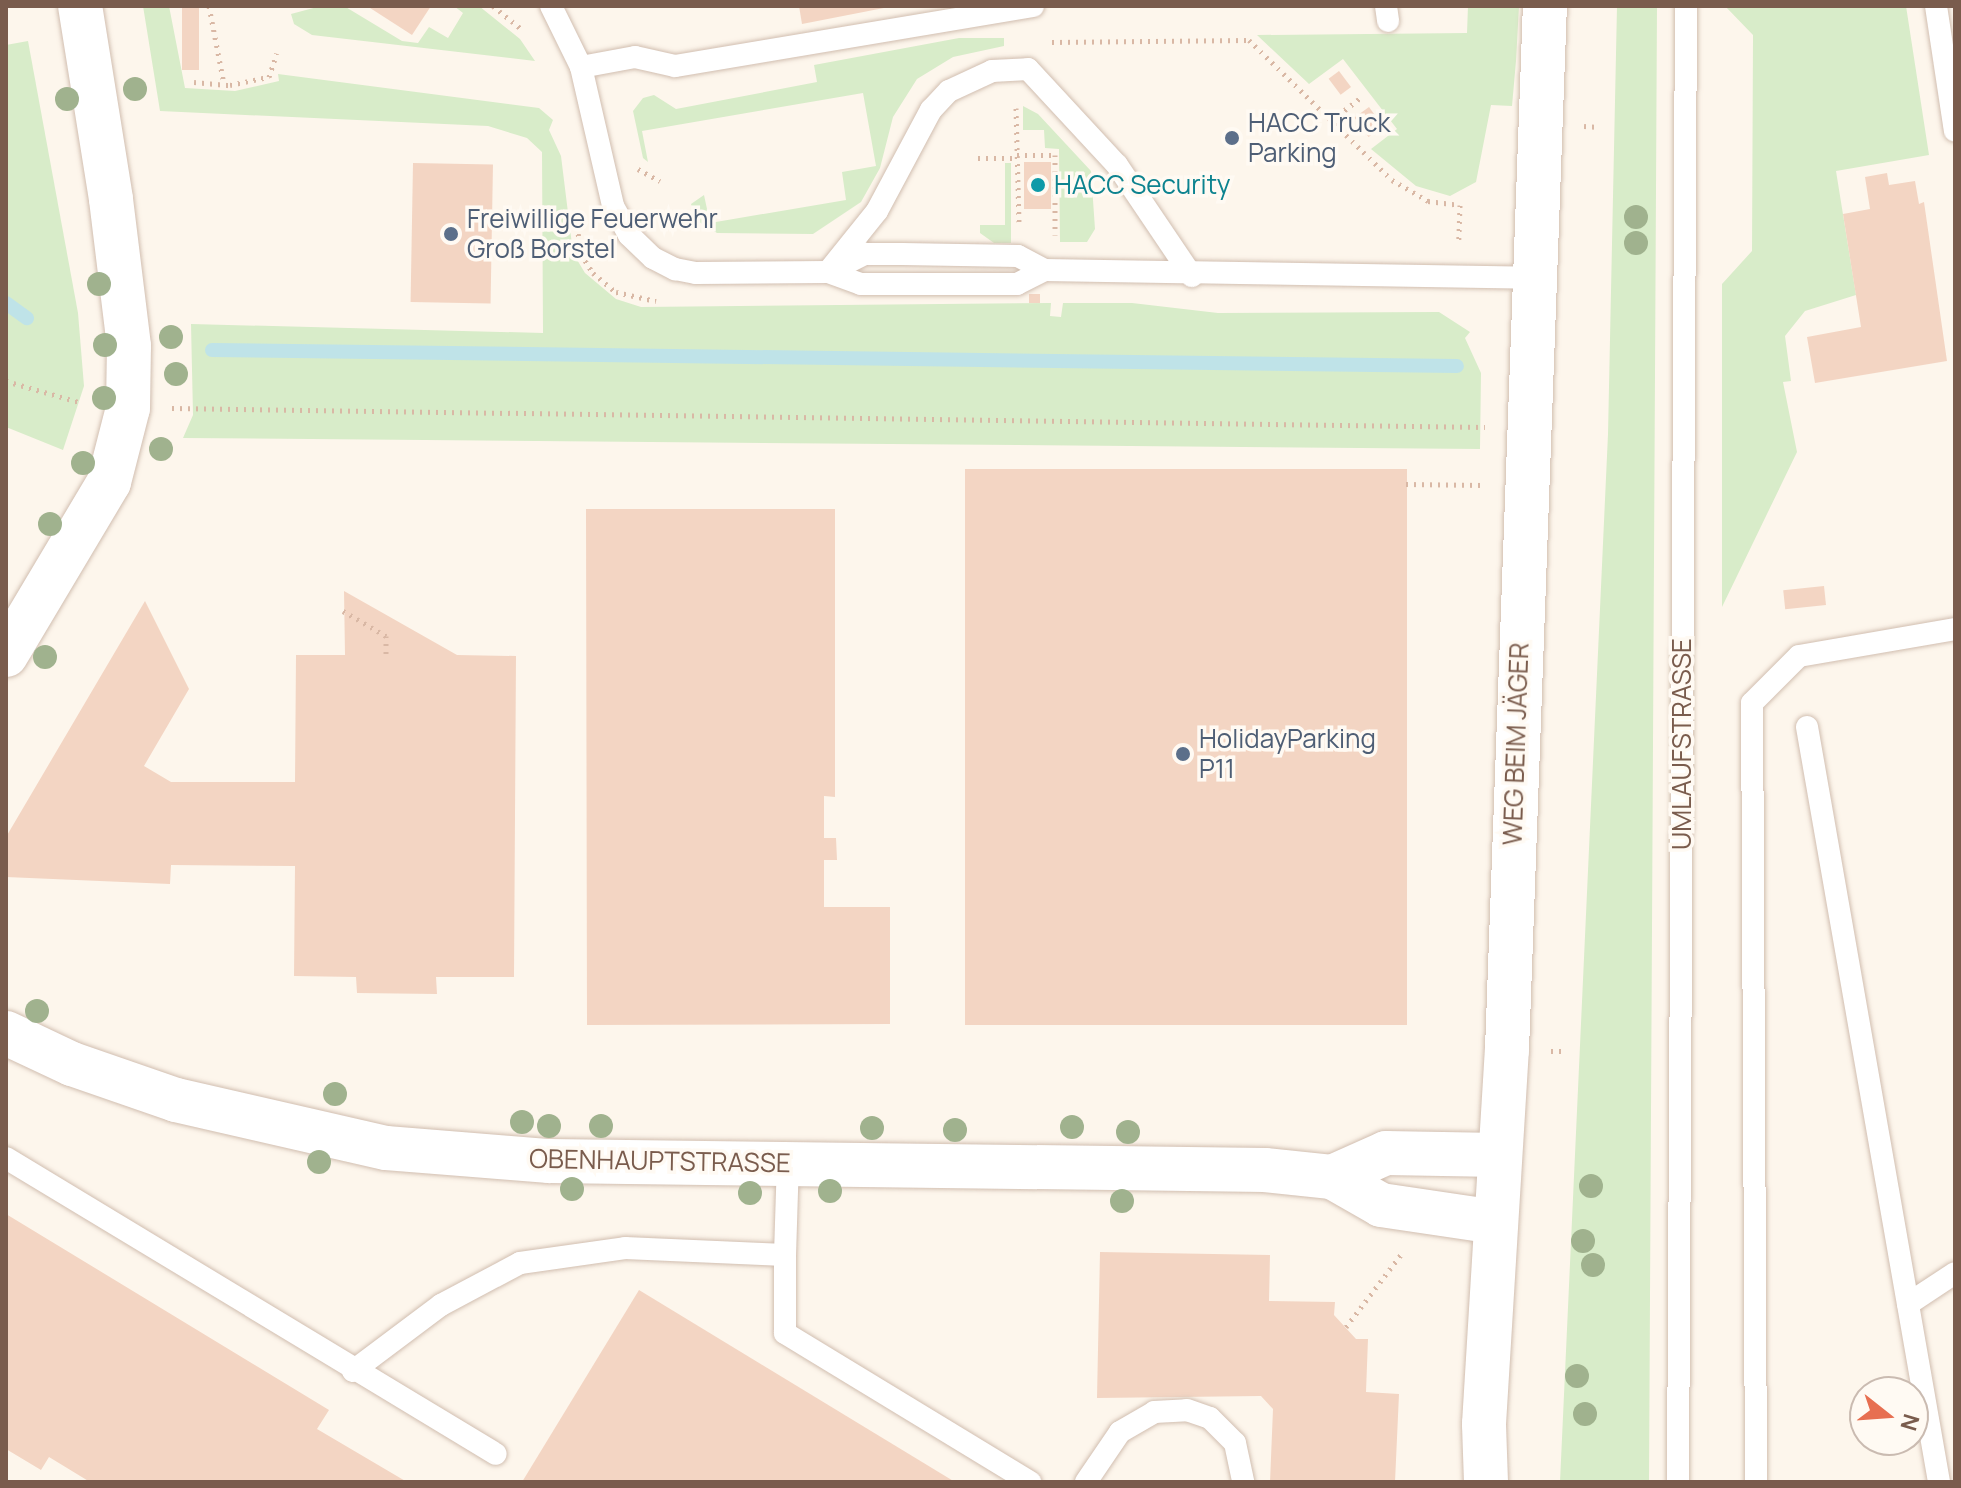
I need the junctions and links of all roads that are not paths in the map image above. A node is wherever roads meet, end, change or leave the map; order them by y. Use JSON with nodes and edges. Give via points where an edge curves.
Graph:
{"nodes":[{"id":1,"x":80,"y":6,"type":"edge"},
{"id":2,"x":1033,"y":6,"type":"edge"},
{"id":3,"x":1545,"y":6,"type":"edge"},
{"id":4,"x":1686,"y":6,"type":"edge"},
{"id":5,"x":1936,"y":6,"type":"edge"},
{"id":6,"x":550,"y":8,"type":"edge"},
{"id":7,"x":581,"y":67,"type":"junction"},
{"id":8,"x":1955,"y":131,"type":"edge"},
{"id":9,"x":828,"y":272,"type":"junction"},
{"id":10,"x":1192,"y":276,"type":"junction"},
{"id":11,"x":1532,"y":278,"type":"junction"},
{"id":12,"x":1955,"y":629,"type":"edge"},
{"id":13,"x":6,"y":655,"type":"edge"},
{"id":14,"x":1807,"y":727,"type":"dead end"},
{"id":15,"x":6,"y":1033,"type":"edge"},
{"id":16,"x":1499,"y":1155,"type":"junction"},
{"id":17,"x":6,"y":1158,"type":"edge"},
{"id":18,"x":788,"y":1162,"type":"junction"},
{"id":19,"x":1332,"y":1177,"type":"junction"},
{"id":20,"x":1496,"y":1222,"type":"junction"},
{"id":21,"x":785,"y":1255,"type":"junction"},
{"id":22,"x":1955,"y":1273,"type":"edge"},
{"id":23,"x":1908,"y":1304,"type":"junction"},
{"id":24,"x":353,"y":1371,"type":"junction"},
{"id":25,"x":496,"y":1454,"type":"dead end"},
{"id":26,"x":1030,"y":1482,"type":"edge"},
{"id":27,"x":1086,"y":1482,"type":"edge"},
{"id":28,"x":1243,"y":1482,"type":"edge"},
{"id":29,"x":1486,"y":1482,"type":"edge"},
{"id":30,"x":1678,"y":1482,"type":"edge"},
{"id":31,"x":1756,"y":1482,"type":"edge"},
{"id":32,"x":1939,"y":1482,"type":"edge"}],
"edges":[{"from":1,"to":13,"type":"street","via":[[117,243],[129,346],[128,408],[109,482]]},
{"from":2,"to":7,"type":"lane","via":[[675,66],[635,57]]},
{"from":3,"to":11,"type":"street","name":"WEG BEIM JÄGER"},
{"from":4,"to":30,"type":"lane","name":"UMLAUFSTRASSE"},
{"from":5,"to":8,"type":"lane"},
{"from":6,"to":7,"type":"lane"},
{"from":7,"to":9,"type":"lane","via":[[613,206],[629,235],[653,258],[696,273]]},
{"from":9,"to":10,"type":"lane","via":[[865,254],[877,254],[1018,256],[1044,270]]},
{"from":9,"to":10,"type":"lane","via":[[877,211],[931,110],[971,77],[1028,69],[1117,165]]},
{"from":10,"to":11,"type":"lane"},
{"from":11,"to":16,"type":"street","name":"WEG BEIM JÄGER"},
{"from":12,"to":31,"type":"lane","via":[[1799,656],[1752,703]]},
{"from":14,"to":23,"type":"lane"},
{"from":15,"to":18,"type":"street","name":"OBENHAUPTSTRASSE","via":[[72,1064],[176,1100],[386,1148],[549,1161]]},
{"from":16,"to":19,"type":"street","name":"OBENHAUPTSTRASSE","via":[[1386,1153]]},
{"from":16,"to":20,"type":"street","name":"WEG BEIM JÄGER"},
{"from":17,"to":24,"type":"lane"},
{"from":18,"to":19,"type":"street","name":"OBENHAUPTSTRASSE","via":[[1127,1166]]},
{"from":18,"to":21,"type":"lane"},
{"from":19,"to":20,"type":"street","name":"OBENHAUPTSTRASSE","via":[[1381,1205]]},
{"from":20,"to":29,"type":"street","name":"WEG BEIM JÄGER","via":[[1484,1424]]},
{"from":21,"to":24,"type":"lane","via":[[625,1248],[520,1263],[441,1305]]},
{"from":21,"to":26,"type":"lane","via":[[785,1333]]},
{"from":22,"to":23,"type":"lane"},
{"from":23,"to":32,"type":"lane"},
{"from":24,"to":25,"type":"lane"},
{"from":27,"to":28,"type":"lane","via":[[1120,1432],[1154,1412],[1187,1410],[1210,1418],[1235,1443]]}]}
